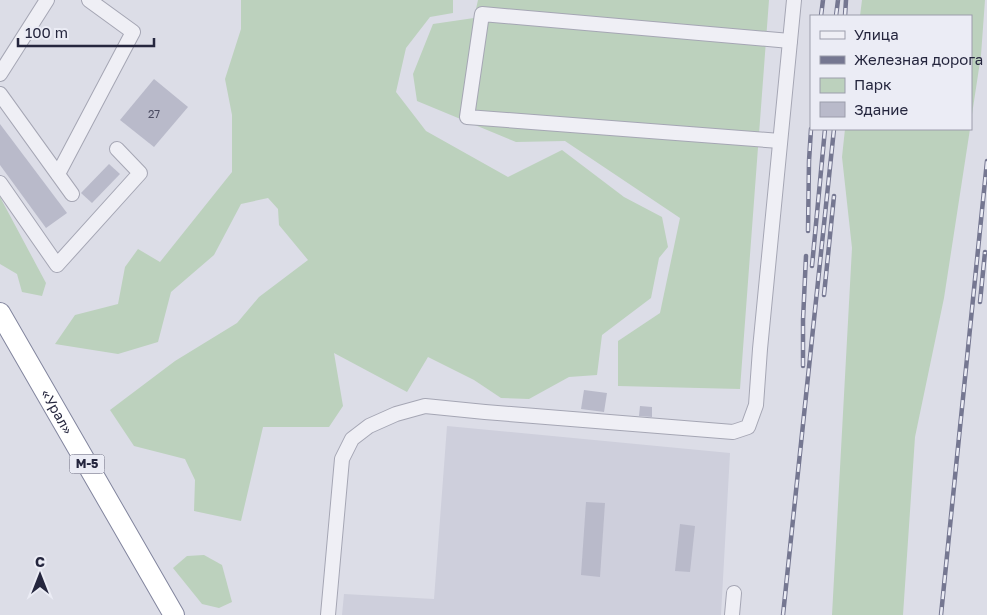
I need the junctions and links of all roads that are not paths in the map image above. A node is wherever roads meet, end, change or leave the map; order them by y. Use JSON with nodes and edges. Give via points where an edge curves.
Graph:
{"nodes":[{"id":1,"x":47,"y":0,"type":"edge"},
{"id":2,"x":89,"y":0,"type":"edge"},
{"id":3,"x":794,"y":0,"type":"edge"},
{"id":4,"x":790,"y":41,"type":"junction"},
{"id":5,"x":0,"y":74,"type":"edge"},
{"id":6,"x":0,"y":94,"type":"edge"},
{"id":7,"x":780,"y":140,"type":"junction"},
{"id":8,"x":117,"y":149,"type":"dead end"},
{"id":9,"x":58,"y":174,"type":"junction"},
{"id":10,"x":0,"y":183,"type":"edge"},
{"id":11,"x":72,"y":194,"type":"dead end"},
{"id":12,"x":0,"y":313,"type":"edge"},
{"id":13,"x":734,"y":593,"type":"dead end"},
{"id":14,"x":174,"y":615,"type":"edge"},
{"id":15,"x":328,"y":615,"type":"edge"},
{"id":16,"x":732,"y":615,"type":"edge"}],
"edges":[{"from":1,"to":5,"type":"street"},
{"from":2,"to":9,"type":"street","via":[[133,32]]},
{"from":3,"to":4,"type":"street"},
{"from":4,"to":7,"type":"street"},
{"from":4,"to":7,"type":"street","via":[[482,14],[467,118]]},
{"from":6,"to":9,"type":"street"},
{"from":7,"to":15,"type":"street","via":[[756,405],[748,427],[733,432],[425,406],[369,426],[352,440],[342,459]]},
{"from":8,"to":10,"type":"street","via":[[140,173],[57,265]]},
{"from":9,"to":11,"type":"street"},
{"from":12,"to":14,"type":"highway","name":"«Урал»","number":"М-5"},
{"from":13,"to":16,"type":"street"}]}
